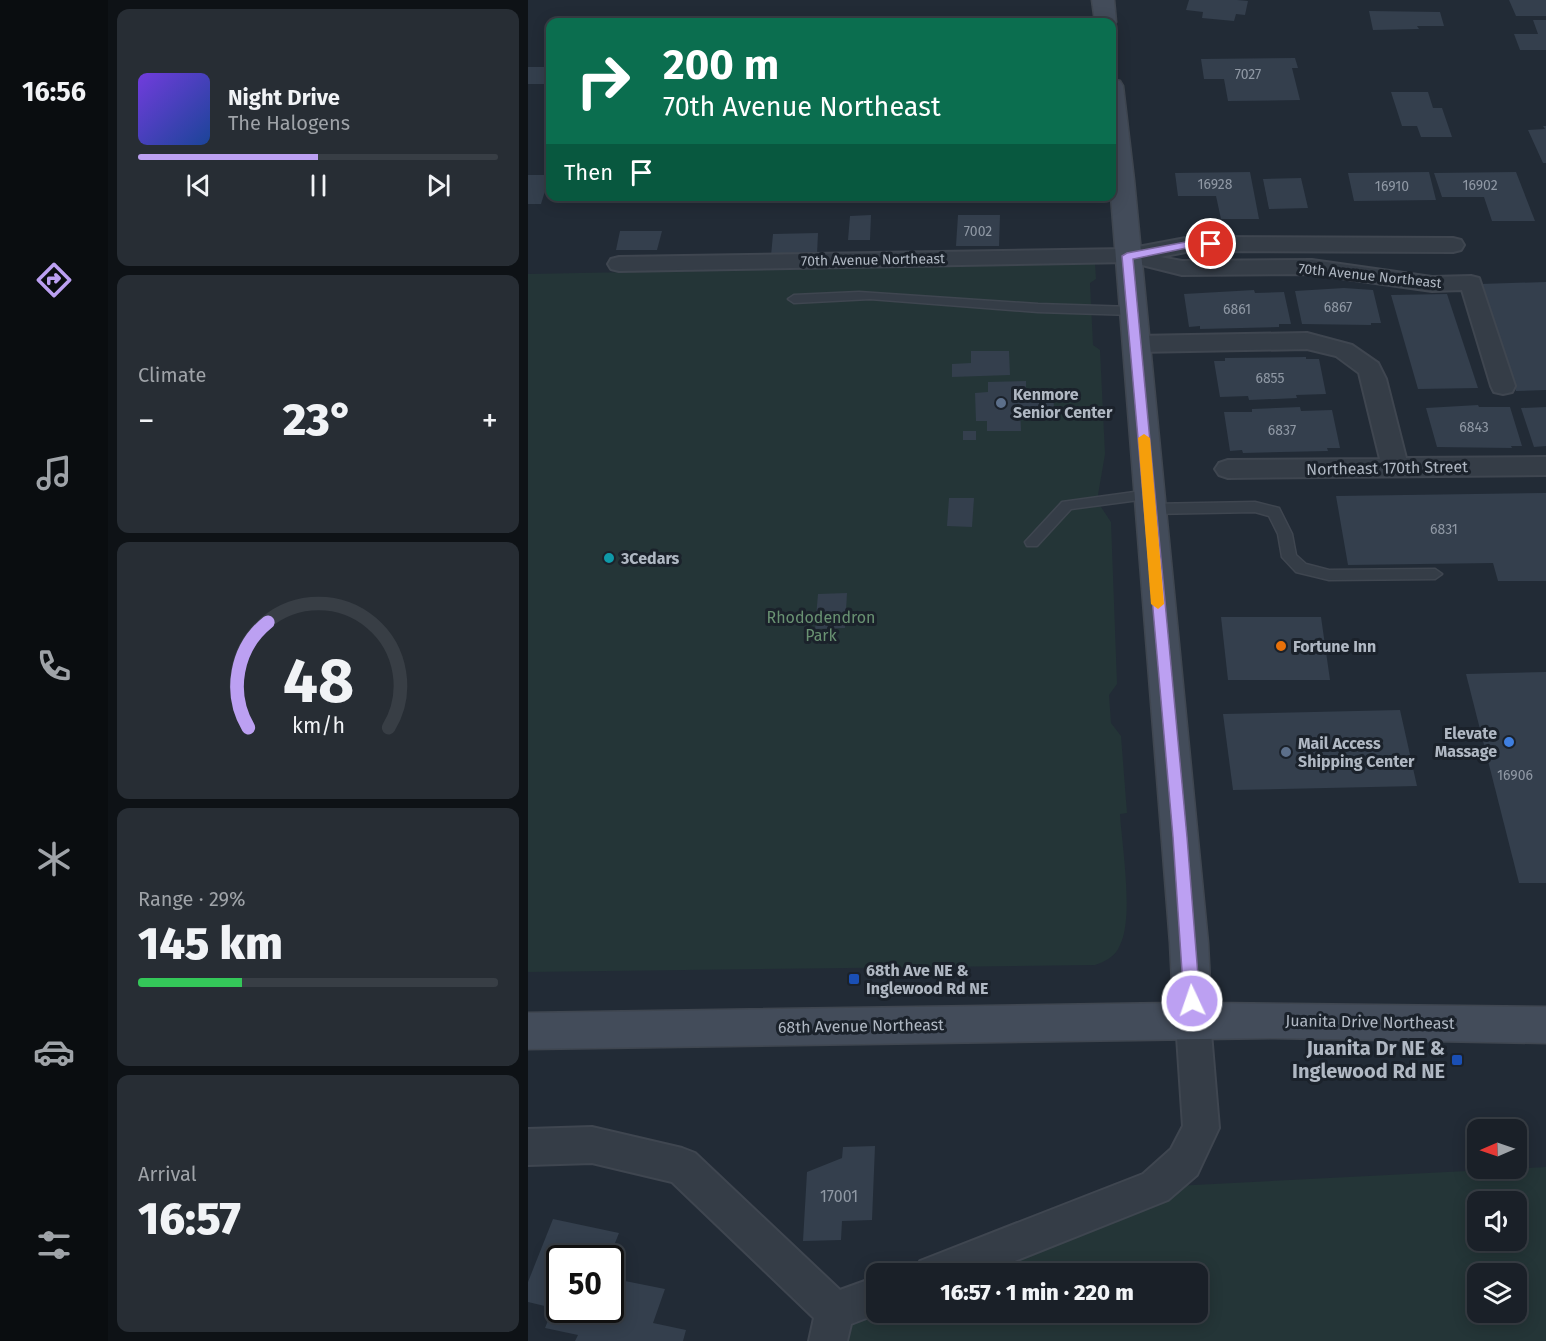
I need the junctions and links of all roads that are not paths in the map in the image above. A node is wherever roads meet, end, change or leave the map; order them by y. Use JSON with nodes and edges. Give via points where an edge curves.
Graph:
{"nodes":[{"id":1,"x":1103,"y":0,"type":"edge"},
{"id":2,"x":1105,"y":18,"type":"edge"},
{"id":3,"x":1116,"y":139,"type":"edge"},
{"id":4,"x":1453,"y":245,"type":"dead end"},
{"id":5,"x":1127,"y":256,"type":"junction"},
{"id":6,"x":619,"y":264,"type":"dead end"},
{"id":7,"x":794,"y":299,"type":"dead end"},
{"id":8,"x":1133,"y":311,"type":"junction"},
{"id":9,"x":1136,"y":344,"type":"junction"},
{"id":10,"x":1503,"y":386,"type":"dead end"},
{"id":11,"x":1546,"y":466,"type":"edge"},
{"id":12,"x":1395,"y":467,"type":"junction"},
{"id":13,"x":1228,"y":469,"type":"dead end"},
{"id":14,"x":1150,"y":502,"type":"junction"},
{"id":15,"x":1032,"y":542,"type":"dead end"},
{"id":16,"x":1435,"y":574,"type":"dead end"},
{"id":17,"x":1193,"y":1021,"type":"junction"},
{"id":18,"x":1546,"y":1025,"type":"edge"},
{"id":19,"x":528,"y":1031,"type":"edge"},
{"id":20,"x":528,"y":1147,"type":"edge"},
{"id":21,"x":961,"y":1263,"type":"edge"},
{"id":22,"x":866,"y":1303,"type":"edge"},
{"id":23,"x":832,"y":1326,"type":"edge"}],
"edges":[{"from":1,"to":2,"type":"main road"},
{"from":3,"to":5,"type":"main road"},
{"from":4,"to":5,"type":"street","name":"70th Avenue Northeast","via":[[1191,244]]},
{"from":5,"to":6,"type":"street","name":"70th Avenue Northeast"},
{"from":5,"to":8,"type":"main road"},
{"from":5,"to":10,"type":"street","name":"70th Avenue Northeast","via":[[1182,268],[1311,267],[1432,285],[1471,284]]},
{"from":7,"to":8,"type":"lane","via":[[878,296],[980,306]]},
{"from":8,"to":9,"type":"main road"},
{"from":9,"to":12,"type":"street","via":[[1308,341],[1344,350],[1370,369]]},
{"from":9,"to":14,"type":"main road"},
{"from":11,"to":12,"type":"street","name":"Northeast 170th Street"},
{"from":12,"to":13,"type":"street","name":"Northeast 170th Street"},
{"from":14,"to":15,"type":"lane","via":[[1067,505]]},
{"from":14,"to":16,"type":"lane","via":[[1255,507],[1274,512],[1285,534],[1289,557],[1301,568],[1329,575]]},
{"from":14,"to":17,"type":"main road"},
{"from":17,"to":18,"type":"main road","name":"Juanita Drive Northeast"},
{"from":17,"to":19,"type":"main road","name":"68th Avenue Northeast"},
{"from":17,"to":21,"type":"street","via":[[1201,1128],[1184,1162],[1155,1187]]},
{"from":20,"to":23,"type":"street","via":[[592,1145],[682,1166]]},
{"from":22,"to":23,"type":"street"}]}
